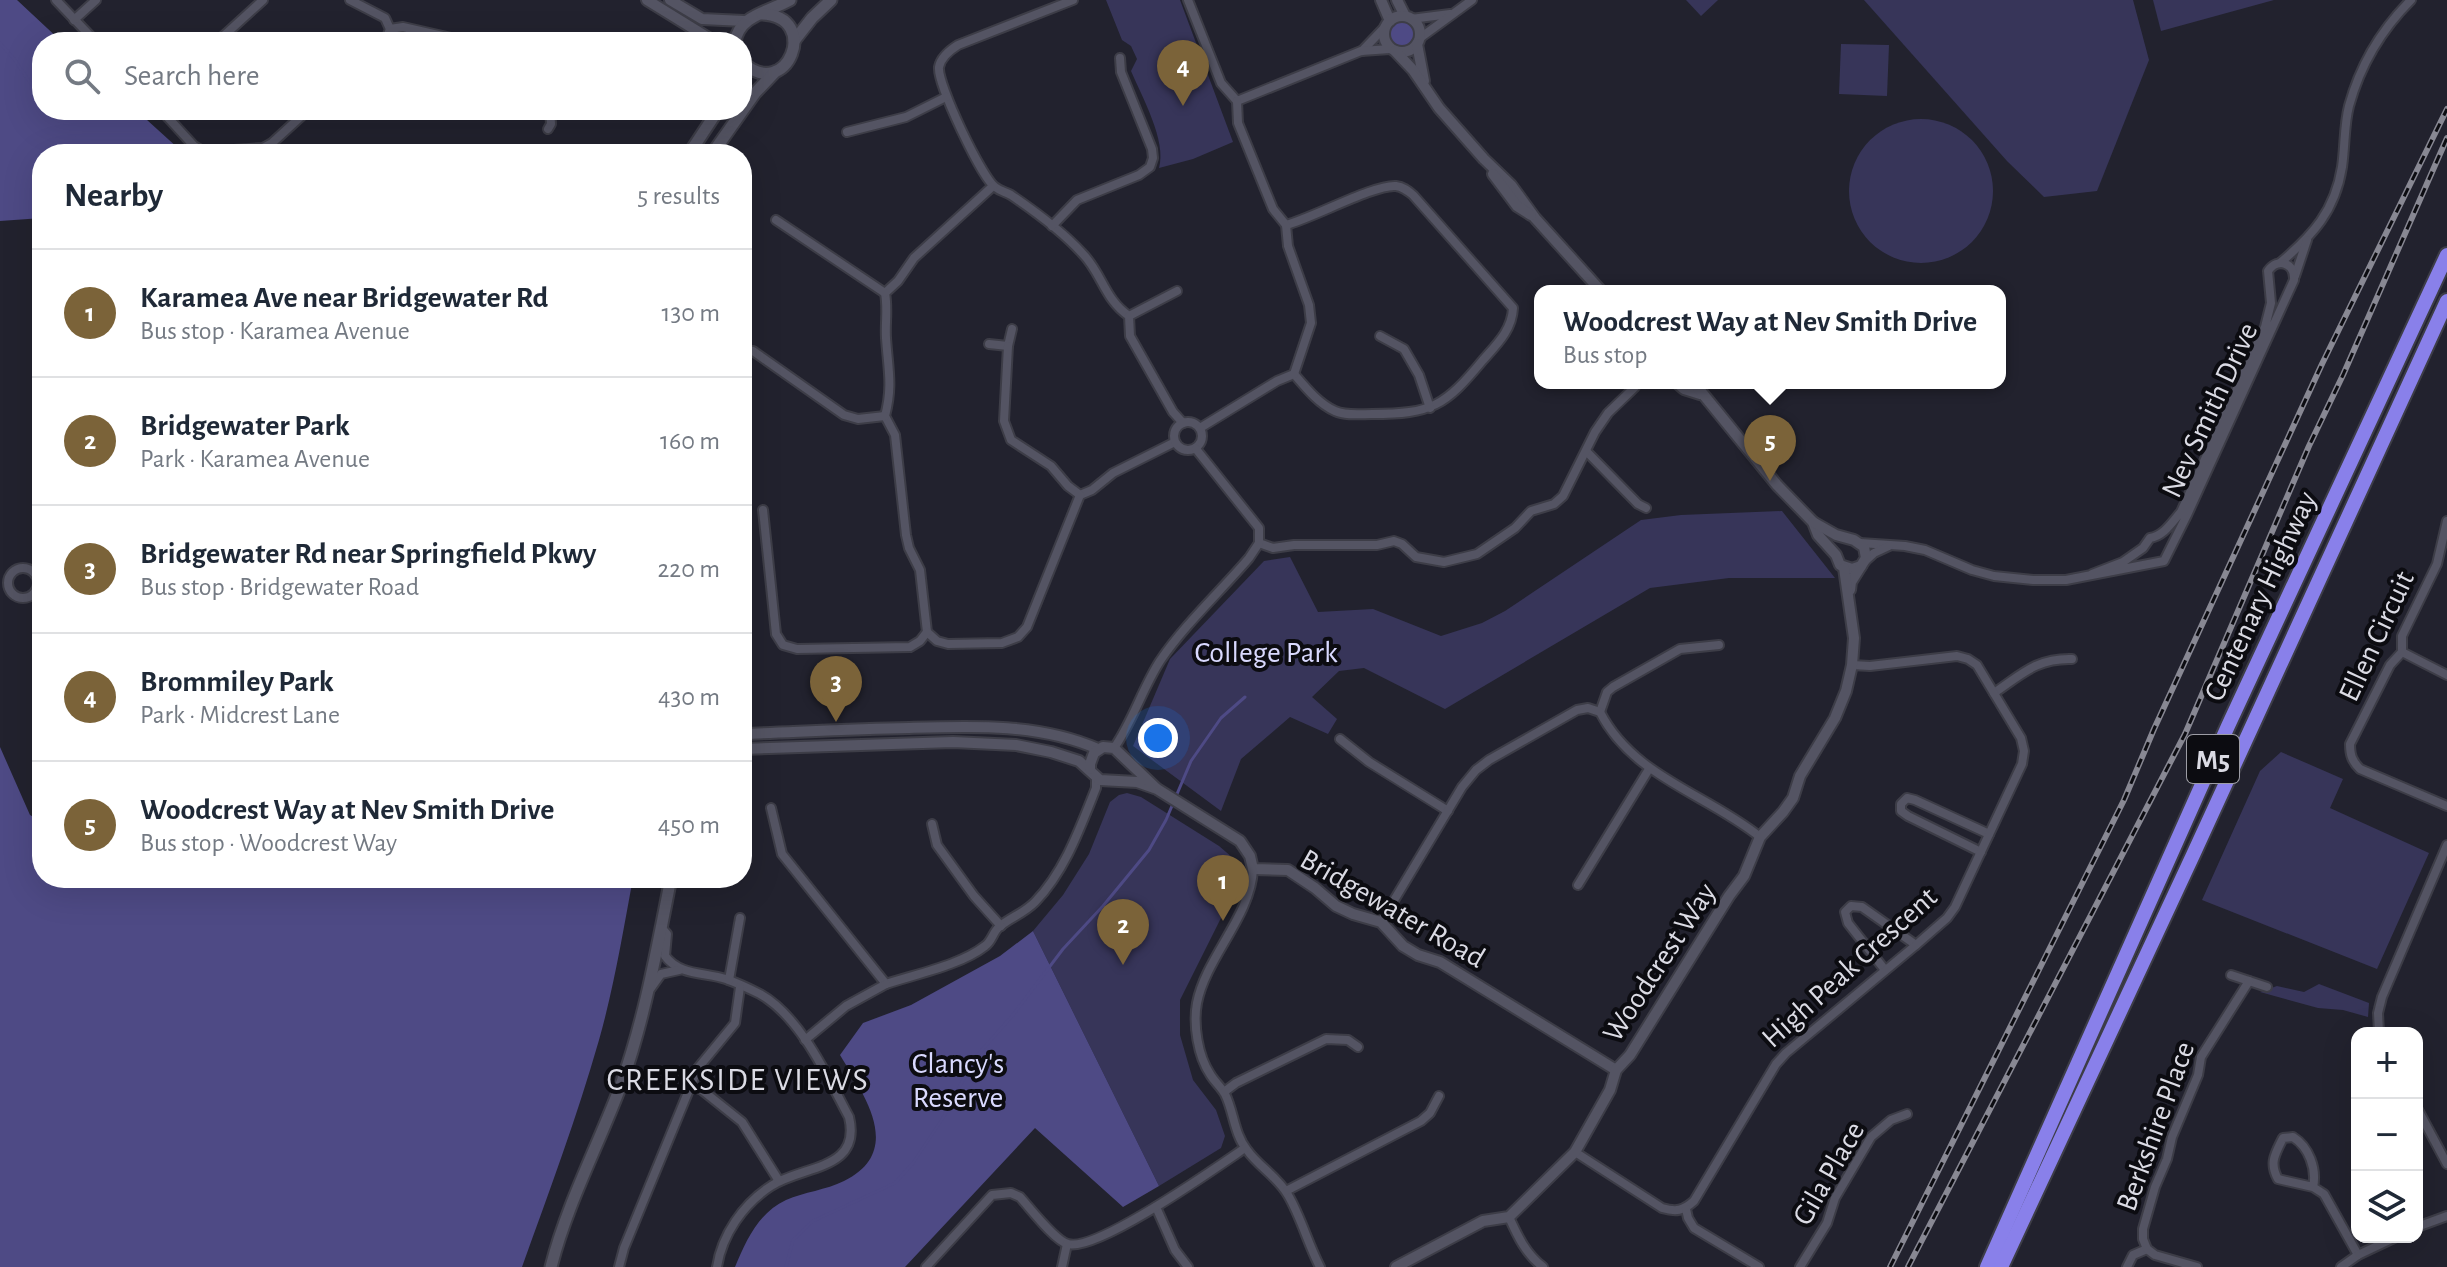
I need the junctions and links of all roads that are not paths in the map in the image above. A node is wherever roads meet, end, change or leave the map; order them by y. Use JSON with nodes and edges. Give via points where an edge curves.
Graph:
{"nodes":[{"id":1,"x":56,"y":0,"type":"edge"},
{"id":2,"x":96,"y":0,"type":"edge"},
{"id":3,"x":263,"y":0,"type":"edge"},
{"id":4,"x":350,"y":0,"type":"edge"},
{"id":5,"x":647,"y":0,"type":"edge"},
{"id":6,"x":670,"y":0,"type":"edge"},
{"id":7,"x":790,"y":0,"type":"edge"},
{"id":8,"x":831,"y":0,"type":"edge"},
{"id":9,"x":1073,"y":0,"type":"edge"},
{"id":10,"x":1188,"y":0,"type":"edge"},
{"id":11,"x":1381,"y":0,"type":"edge"},
{"id":12,"x":1397,"y":0,"type":"edge"},
{"id":13,"x":1472,"y":0,"type":"edge"},
{"id":14,"x":2411,"y":0,"type":"edge"},
{"id":15,"x":762,"y":14,"type":"junction"},
{"id":16,"x":1451,"y":14,"type":"junction"},
{"id":17,"x":1408,"y":18,"type":"junction"},
{"id":18,"x":74,"y":20,"type":"junction"},
{"id":19,"x":744,"y":21,"type":"junction"},
{"id":20,"x":1387,"y":25,"type":"junction"},
{"id":21,"x":390,"y":29,"type":"junction"},
{"id":22,"x":86,"y":32,"type":"edge"},
{"id":23,"x":228,"y":32,"type":"edge"},
{"id":24,"x":389,"y":32,"type":"edge"},
{"id":25,"x":425,"y":32,"type":"edge"},
{"id":26,"x":699,"y":32,"type":"edge"},
{"id":27,"x":738,"y":32,"type":"edge"},
{"id":28,"x":794,"y":41,"type":"junction"},
{"id":29,"x":1418,"y":41,"type":"junction"},
{"id":30,"x":1393,"y":50,"type":"junction"},
{"id":31,"x":1361,"y":51,"type":"junction"},
{"id":32,"x":1120,"y":58,"type":"dead end"},
{"id":33,"x":752,"y":68,"type":"edge"},
{"id":34,"x":775,"y":71,"type":"junction"},
{"id":35,"x":1427,"y":91,"type":"junction"},
{"id":36,"x":752,"y":97,"type":"edge"},
{"id":37,"x":946,"y":97,"type":"junction"},
{"id":38,"x":1237,"y":101,"type":"junction"},
{"id":39,"x":170,"y":120,"type":"edge"},
{"id":40,"x":297,"y":120,"type":"edge"},
{"id":41,"x":551,"y":120,"type":"edge"},
{"id":42,"x":711,"y":120,"type":"edge"},
{"id":43,"x":736,"y":120,"type":"edge"},
{"id":44,"x":548,"y":129,"type":"dead end"},
{"id":45,"x":847,"y":132,"type":"dead end"},
{"id":46,"x":192,"y":144,"type":"edge"},
{"id":47,"x":270,"y":144,"type":"edge"},
{"id":48,"x":696,"y":144,"type":"edge"},
{"id":49,"x":719,"y":144,"type":"edge"},
{"id":50,"x":993,"y":186,"type":"junction"},
{"id":51,"x":776,"y":220,"type":"dead end"},
{"id":52,"x":1286,"y":225,"type":"junction"},
{"id":53,"x":1052,"y":226,"type":"junction"},
{"id":54,"x":2307,"y":240,"type":"junction"},
{"id":55,"x":2447,"y":255,"type":"edge"},
{"id":56,"x":2280,"y":263,"type":"junction"},
{"id":57,"x":2295,"y":276,"type":"junction"},
{"id":58,"x":2269,"y":283,"type":"junction"},
{"id":59,"x":1596,"y":285,"type":"edge"},
{"id":60,"x":2291,"y":286,"type":"junction"},
{"id":61,"x":1177,"y":291,"type":"dead end"},
{"id":62,"x":885,"y":293,"type":"junction"},
{"id":63,"x":2447,"y":301,"type":"edge"},
{"id":64,"x":1129,"y":316,"type":"junction"},
{"id":65,"x":1012,"y":329,"type":"dead end"},
{"id":66,"x":1380,"y":336,"type":"dead end"},
{"id":67,"x":989,"y":344,"type":"dead end"},
{"id":68,"x":1008,"y":346,"type":"junction"},
{"id":69,"x":753,"y":351,"type":"dead end"},
{"id":70,"x":1294,"y":374,"type":"junction"},
{"id":71,"x":1633,"y":389,"type":"edge"},
{"id":72,"x":1684,"y":389,"type":"edge"},
{"id":73,"x":1698,"y":389,"type":"edge"},
{"id":74,"x":1702,"y":395,"type":"junction"},
{"id":75,"x":1430,"y":408,"type":"junction"},
{"id":76,"x":885,"y":416,"type":"junction"},
{"id":77,"x":1183,"y":423,"type":"junction"},
{"id":78,"x":1200,"y":428,"type":"junction"},
{"id":79,"x":1175,"y":442,"type":"junction"},
{"id":80,"x":1196,"y":449,"type":"junction"},
{"id":81,"x":1587,"y":452,"type":"junction"},
{"id":82,"x":1080,"y":495,"type":"junction"},
{"id":83,"x":1646,"y":508,"type":"dead end"},
{"id":84,"x":763,"y":510,"type":"dead end"},
{"id":85,"x":2447,"y":521,"type":"edge"},
{"id":86,"x":1813,"y":522,"type":"junction"},
{"id":87,"x":2157,"y":537,"type":"junction"},
{"id":88,"x":1855,"y":541,"type":"junction"},
{"id":89,"x":1259,"y":543,"type":"junction"},
{"id":90,"x":1889,"y":546,"type":"junction"},
{"id":91,"x":2143,"y":548,"type":"junction"},
{"id":92,"x":2169,"y":554,"type":"junction"},
{"id":93,"x":1836,"y":555,"type":"junction"},
{"id":94,"x":1862,"y":564,"type":"junction"},
{"id":95,"x":2155,"y":564,"type":"junction"},
{"id":96,"x":1844,"y":568,"type":"junction"},
{"id":97,"x":32,"y":570,"type":"edge"},
{"id":98,"x":2092,"y":574,"type":"junction"},
{"id":99,"x":32,"y":593,"type":"edge"},
{"id":100,"x":1847,"y":602,"type":"junction"},
{"id":101,"x":927,"y":632,"type":"junction"},
{"id":102,"x":1719,"y":645,"type":"dead end"},
{"id":103,"x":2402,"y":652,"type":"junction"},
{"id":104,"x":2072,"y":659,"type":"dead end"},
{"id":105,"x":1852,"y":665,"type":"junction"},
{"id":106,"x":2447,"y":675,"type":"edge"},
{"id":107,"x":1994,"y":693,"type":"junction"},
{"id":108,"x":1600,"y":712,"type":"junction"},
{"id":109,"x":752,"y":734,"type":"edge"},
{"id":110,"x":1340,"y":739,"type":"dead end"},
{"id":111,"x":752,"y":748,"type":"edge"},
{"id":112,"x":1114,"y":748,"type":"junction"},
{"id":113,"x":1098,"y":749,"type":"junction"},
{"id":114,"x":1123,"y":759,"type":"junction"},
{"id":115,"x":1649,"y":769,"type":"junction"},
{"id":116,"x":1100,"y":779,"type":"junction"},
{"id":117,"x":1157,"y":789,"type":"junction"},
{"id":118,"x":2447,"y":806,"type":"edge"},
{"id":119,"x":771,"y":808,"type":"dead end"},
{"id":120,"x":1448,"y":811,"type":"junction"},
{"id":121,"x":932,"y":824,"type":"dead end"},
{"id":122,"x":1989,"y":834,"type":"junction"},
{"id":123,"x":1760,"y":837,"type":"junction"},
{"id":124,"x":2447,"y":845,"type":"edge"},
{"id":125,"x":1981,"y":852,"type":"junction"},
{"id":126,"x":1253,"y":869,"type":"junction"},
{"id":127,"x":1578,"y":885,"type":"dead end"},
{"id":128,"x":669,"y":888,"type":"edge"},
{"id":129,"x":740,"y":918,"type":"dead end"},
{"id":130,"x":1381,"y":922,"type":"junction"},
{"id":131,"x":1001,"y":926,"type":"junction"},
{"id":132,"x":661,"y":927,"type":"junction"},
{"id":133,"x":1916,"y":945,"type":"junction"},
{"id":134,"x":679,"y":970,"type":"junction"},
{"id":135,"x":1885,"y":970,"type":"junction"},
{"id":136,"x":2231,"y":975,"type":"dead end"},
{"id":137,"x":729,"y":980,"type":"junction"},
{"id":138,"x":2249,"y":981,"type":"junction"},
{"id":139,"x":886,"y":984,"type":"junction"},
{"id":140,"x":740,"y":987,"type":"junction"},
{"id":141,"x":2267,"y":987,"type":"dead end"},
{"id":142,"x":648,"y":992,"type":"junction"},
{"id":143,"x":2379,"y":1027,"type":"edge"},
{"id":144,"x":805,"y":1040,"type":"junction"},
{"id":145,"x":1358,"y":1047,"type":"dead end"},
{"id":146,"x":1616,"y":1070,"type":"junction"},
{"id":147,"x":690,"y":1085,"type":"junction"},
{"id":148,"x":1224,"y":1092,"type":"junction"},
{"id":149,"x":1439,"y":1096,"type":"dead end"},
{"id":150,"x":1907,"y":1114,"type":"dead end"},
{"id":151,"x":2423,"y":1119,"type":"edge"},
{"id":152,"x":1245,"y":1148,"type":"junction"},
{"id":153,"x":1575,"y":1152,"type":"junction"},
{"id":154,"x":2447,"y":1164,"type":"edge"},
{"id":155,"x":779,"y":1181,"type":"junction"},
{"id":156,"x":2313,"y":1187,"type":"junction"},
{"id":157,"x":1286,"y":1191,"type":"junction"},
{"id":158,"x":1156,"y":1207,"type":"junction"},
{"id":159,"x":1686,"y":1209,"type":"junction"},
{"id":160,"x":2447,"y":1216,"type":"edge"},
{"id":161,"x":1509,"y":1217,"type":"junction"},
{"id":162,"x":2423,"y":1225,"type":"edge"},
{"id":163,"x":2383,"y":1243,"type":"edge"},
{"id":164,"x":1067,"y":1244,"type":"junction"},
{"id":165,"x":2147,"y":1249,"type":"junction"},
{"id":166,"x":2358,"y":1255,"type":"junction"},
{"id":167,"x":551,"y":1267,"type":"edge"},
{"id":168,"x":619,"y":1267,"type":"edge"},
{"id":169,"x":717,"y":1267,"type":"edge"},
{"id":170,"x":926,"y":1267,"type":"edge"},
{"id":171,"x":1062,"y":1267,"type":"edge"},
{"id":172,"x":1188,"y":1267,"type":"edge"},
{"id":173,"x":1320,"y":1267,"type":"edge"},
{"id":174,"x":1396,"y":1267,"type":"edge"},
{"id":175,"x":1543,"y":1267,"type":"edge"},
{"id":176,"x":1759,"y":1267,"type":"edge"},
{"id":177,"x":1800,"y":1267,"type":"edge"},
{"id":178,"x":1987,"y":1267,"type":"edge"},
{"id":179,"x":2001,"y":1267,"type":"edge"},
{"id":180,"x":2127,"y":1267,"type":"edge"},
{"id":181,"x":2197,"y":1267,"type":"edge"},
{"id":182,"x":2341,"y":1267,"type":"edge"}],
"edges":[{"from":1,"to":18,"type":"street"},
{"from":2,"to":18,"type":"street"},
{"from":3,"to":23,"type":"street"},
{"from":4,"to":21,"type":"street","via":[[385,18]]},
{"from":5,"to":26,"type":"street"},
{"from":6,"to":19,"type":"street","via":[[702,19]]},
{"from":7,"to":15,"type":"main road"},
{"from":8,"to":28,"type":"main road"},
{"from":9,"to":37,"type":"street","via":[[947,53],[939,66]]},
{"from":10,"to":38,"type":"street","via":[[1221,83]]},
{"from":11,"to":20,"type":"street"},
{"from":12,"to":17,"type":"street"},
{"from":13,"to":16,"type":"street"},
{"from":14,"to":54,"type":"street","name":"Nev Smith Drive","via":[[2364,65],[2349,106],[2339,182]]},
{"from":15,"to":19,"type":"main road"},
{"from":15,"to":28,"type":"main road","via":[[783,20]]},
{"from":16,"to":17,"type":"street"},
{"from":16,"to":29,"type":"street"},
{"from":17,"to":20,"type":"street","via":[[1397,17]]},
{"from":17,"to":29,"type":"street","via":[[1419,27]]},
{"from":18,"to":22,"type":"street"},
{"from":19,"to":27,"type":"main road"},
{"from":20,"to":30,"type":"street","via":[[1384,39]]},
{"from":20,"to":31,"type":"street"},
{"from":21,"to":24,"type":"street"},
{"from":21,"to":25,"type":"street"},
{"from":28,"to":34,"type":"main road","via":[[788,63]]},
{"from":29,"to":30,"type":"street","via":[[1408,52]]},
{"from":29,"to":35,"type":"street"},
{"from":30,"to":31,"type":"street"},
{"from":30,"to":35,"type":"street"},
{"from":31,"to":38,"type":"street"},
{"from":32,"to":53,"type":"street","via":[[1152,149],[1150,167],[1077,200]]},
{"from":33,"to":34,"type":"main road"},
{"from":34,"to":36,"type":"main road"},
{"from":35,"to":59,"type":"street"},
{"from":37,"to":45,"type":"street","via":[[894,121]]},
{"from":37,"to":50,"type":"street"},
{"from":38,"to":52,"type":"street","via":[[1238,123],[1273,209]]},
{"from":39,"to":46,"type":"street"},
{"from":40,"to":47,"type":"street"},
{"from":41,"to":44,"type":"street"},
{"from":42,"to":48,"type":"main road"},
{"from":43,"to":49,"type":"main road"},
{"from":50,"to":53,"type":"street"},
{"from":50,"to":62,"type":"street","via":[[914,258]]},
{"from":51,"to":62,"type":"street"},
{"from":52,"to":70,"type":"street","via":[[1311,323]]},
{"from":52,"to":75,"type":"street","via":[[1378,189],[1403,188],[1506,298],[1513,321],[1504,336],[1463,385]]},
{"from":53,"to":64,"type":"street","via":[[1087,258],[1110,298]]},
{"from":54,"to":56,"type":"street","name":"Nev Smith Drive"},
{"from":54,"to":57,"type":"street","name":"Nev Smith Drive"},
{"from":55,"to":178,"type":"highway","name":"Centenary Highway","number":"M5","via":[[2190,809]]},
{"from":56,"to":57,"type":"street"},
{"from":56,"to":58,"type":"street","name":"Nev Smith Drive","via":[[2268,271]]},
{"from":57,"to":60,"type":"street","name":"Nev Smith Drive"},
{"from":58,"to":60,"type":"street","name":"Nev Smith Drive","via":[[2276,289]]},
{"from":58,"to":87,"type":"street","name":"Nev Smith Drive","via":[[2265,327],[2181,512]]},
{"from":60,"to":92,"type":"street","name":"Nev Smith Drive"},
{"from":61,"to":64,"type":"street"},
{"from":62,"to":76,"type":"street","via":[[891,394]]},
{"from":63,"to":179,"type":"highway","name":"Centenary Highway","number":"M5"},
{"from":64,"to":77,"type":"street","via":[[1130,336]]},
{"from":65,"to":68,"type":"street"},
{"from":66,"to":75,"type":"street","via":[[1404,349]]},
{"from":67,"to":68,"type":"street"},
{"from":68,"to":82,"type":"street","via":[[1006,431]]},
{"from":69,"to":76,"type":"street","via":[[844,415]]},
{"from":70,"to":75,"type":"street","via":[[1338,413],[1407,414]]},
{"from":70,"to":78,"type":"street"},
{"from":71,"to":81,"type":"street","via":[[1608,413]]},
{"from":72,"to":74,"type":"street"},
{"from":73,"to":74,"type":"street"},
{"from":74,"to":86,"type":"street"},
{"from":76,"to":101,"type":"street","via":[[895,435],[906,535],[920,570]]},
{"from":77,"to":78,"type":"street"},
{"from":77,"to":79,"type":"street","via":[[1175,431]]},
{"from":78,"to":80,"type":"street","via":[[1203,439]]},
{"from":79,"to":80,"type":"street","via":[[1184,450]]},
{"from":79,"to":82,"type":"street"},
{"from":80,"to":89,"type":"street","via":[[1259,528]]},
{"from":81,"to":83,"type":"street"},
{"from":81,"to":89,"type":"street","via":[[1554,504],[1531,511],[1515,528],[1465,558],[1444,562],[1416,557],[1394,541],[1273,548]]},
{"from":82,"to":101,"type":"street","via":[[1027,627],[1018,637],[1002,643],[948,644]]},
{"from":84,"to":101,"type":"street","via":[[776,634],[783,645],[910,647]]},
{"from":85,"to":103,"type":"street","name":"Ellen Circuit","via":[[2437,564],[2402,636]]},
{"from":86,"to":88,"type":"street"},
{"from":86,"to":93,"type":"street"},
{"from":87,"to":91,"type":"street"},
{"from":87,"to":92,"type":"street","via":[[2168,545]]},
{"from":88,"to":90,"type":"street"},
{"from":88,"to":93,"type":"street","via":[[1840,545]]},
{"from":88,"to":94,"type":"street","via":[[1866,553]]},
{"from":89,"to":112,"type":"street","via":[[1162,659]]},
{"from":90,"to":94,"type":"street"},
{"from":90,"to":98,"type":"street","via":[[1925,550],[1994,576],[2055,580]]},
{"from":91,"to":95,"type":"street"},
{"from":91,"to":98,"type":"street"},
{"from":92,"to":95,"type":"street"},
{"from":93,"to":96,"type":"street"},
{"from":94,"to":96,"type":"street"},
{"from":94,"to":100,"type":"street"},
{"from":95,"to":98,"type":"street"},
{"from":96,"to":100,"type":"street","name":"Woodcrest Way"},
{"from":97,"to":99,"type":"street","via":[[15,570],[8,585],[20,597]]},
{"from":100,"to":105,"type":"street","name":"Woodcrest Way","via":[[1854,638]]},
{"from":102,"to":108,"type":"street","via":[[1669,655],[1613,687]]},
{"from":103,"to":106,"type":"street"},
{"from":103,"to":118,"type":"street","name":"Ellen Circuit","via":[[2390,665],[2350,753],[2360,769]]},
{"from":104,"to":107,"type":"street","via":[[2041,662]]},
{"from":105,"to":107,"type":"street","name":"High Peak Crescent","via":[[1957,656],[1977,665]]},
{"from":105,"to":123,"type":"street","name":"Woodcrest Way","via":[[1835,718],[1800,776],[1793,798]]},
{"from":107,"to":122,"type":"street","name":"High Peak Crescent","via":[[2024,751]]},
{"from":108,"to":115,"type":"street","via":[[1621,744]]},
{"from":108,"to":120,"type":"street","via":[[1577,710],[1489,760],[1469,778]]},
{"from":109,"to":113,"type":"street","via":[[961,726],[1058,736]]},
{"from":110,"to":120,"type":"street"},
{"from":111,"to":116,"type":"street","name":"Bridgewater Road","via":[[1016,745],[1079,761]]},
{"from":112,"to":113,"type":"street"},
{"from":112,"to":114,"type":"street"},
{"from":113,"to":116,"type":"street","via":[[1091,758]]},
{"from":114,"to":116,"type":"street","via":[[1121,774]]},
{"from":114,"to":117,"type":"street","name":"Bridgewater Road"},
{"from":115,"to":123,"type":"street"},
{"from":115,"to":127,"type":"street"},
{"from":116,"to":117,"type":"street","name":"Bridgewater Road"},
{"from":116,"to":131,"type":"street","via":[[1068,857],[1037,901]]},
{"from":117,"to":126,"type":"street","name":"Bridgewater Road","via":[[1240,841]]},
{"from":119,"to":139,"type":"street","via":[[782,854]]},
{"from":120,"to":130,"type":"street"},
{"from":121,"to":131,"type":"street","via":[[937,845]]},
{"from":122,"to":125,"type":"street","name":"High Peak Crescent"},
{"from":122,"to":125,"type":"street","via":[[1915,800],[1907,798],[1901,804],[1908,816]]},
{"from":123,"to":146,"type":"street","name":"Woodcrest Way","via":[[1744,876]]},
{"from":124,"to":143,"type":"street","via":[[2382,997]]},
{"from":125,"to":133,"type":"street","name":"High Peak Crescent","via":[[1955,907]]},
{"from":126,"to":130,"type":"street","name":"Bridgewater Road","via":[[1288,870],[1336,906]]},
{"from":126,"to":148,"type":"street","via":[[1250,888],[1197,1004],[1201,1052]]},
{"from":128,"to":132,"type":"main road"},
{"from":129,"to":137,"type":"street"},
{"from":130,"to":146,"type":"street","name":"Bridgewater Road","via":[[1403,946],[1440,962]]},
{"from":131,"to":139,"type":"street","via":[[983,948]]},
{"from":132,"to":134,"type":"street","via":[[667,934],[665,956]]},
{"from":132,"to":142,"type":"main road"},
{"from":133,"to":135,"type":"street","name":"High Peak Crescent"},
{"from":133,"to":135,"type":"street","via":[[1862,907],[1851,906],[1845,912],[1848,923]]},
{"from":134,"to":137,"type":"street"},
{"from":134,"to":142,"type":"street","via":[[661,974]]},
{"from":135,"to":159,"type":"street","name":"High Peak Crescent","via":[[1776,1064]]},
{"from":136,"to":138,"type":"street"},
{"from":137,"to":140,"type":"street"},
{"from":138,"to":141,"type":"street"},
{"from":138,"to":165,"type":"street","name":"Berkshire Place","via":[[2201,1057],[2143,1229]]},
{"from":139,"to":144,"type":"street","via":[[846,1006]]},
{"from":140,"to":144,"type":"street","via":[[774,1004]]},
{"from":140,"to":147,"type":"street","via":[[732,1029],[703,1059]]},
{"from":142,"to":167,"type":"main road","via":[[620,1086]]},
{"from":144,"to":155,"type":"street","via":[[849,1117],[851,1139],[835,1161]]},
{"from":145,"to":148,"type":"street","via":[[1348,1040],[1326,1039]]},
{"from":146,"to":153,"type":"street","name":"Woodcrest Way"},
{"from":147,"to":155,"type":"street","via":[[742,1122]]},
{"from":147,"to":168,"type":"street"},
{"from":148,"to":152,"type":"street"},
{"from":149,"to":157,"type":"street","via":[[1421,1121]]},
{"from":150,"to":177,"type":"street","name":"Gila Place","via":[[1871,1137]]},
{"from":151,"to":154,"type":"street"},
{"from":152,"to":157,"type":"street"},
{"from":152,"to":158,"type":"street"},
{"from":153,"to":159,"type":"street","via":[[1662,1208]]},
{"from":153,"to":161,"type":"street","name":"Woodcrest Way"},
{"from":155,"to":169,"type":"street","via":[[741,1214],[721,1246]]},
{"from":156,"to":156,"type":"street","via":[[2278,1179],[2273,1158],[2283,1138],[2293,1137],[2303,1146],[2315,1171]]},
{"from":156,"to":166,"type":"street","via":[[2331,1204]]},
{"from":157,"to":173,"type":"street"},
{"from":158,"to":164,"type":"street","via":[[1119,1228]]},
{"from":158,"to":172,"type":"street"},
{"from":159,"to":176,"type":"street","via":[[1694,1228]]},
{"from":160,"to":162,"type":"street"},
{"from":161,"to":174,"type":"street","name":"Woodcrest Way","via":[[1483,1221]]},
{"from":161,"to":175,"type":"street","via":[[1532,1259]]},
{"from":163,"to":166,"type":"street"},
{"from":164,"to":170,"type":"street","via":[[1020,1197],[1001,1193],[992,1195]]},
{"from":164,"to":171,"type":"street"},
{"from":165,"to":180,"type":"street","name":"Berkshire Place","via":[[2133,1255]]},
{"from":165,"to":181,"type":"street","name":"Berkshire Place"},
{"from":166,"to":182,"type":"street"}]}
